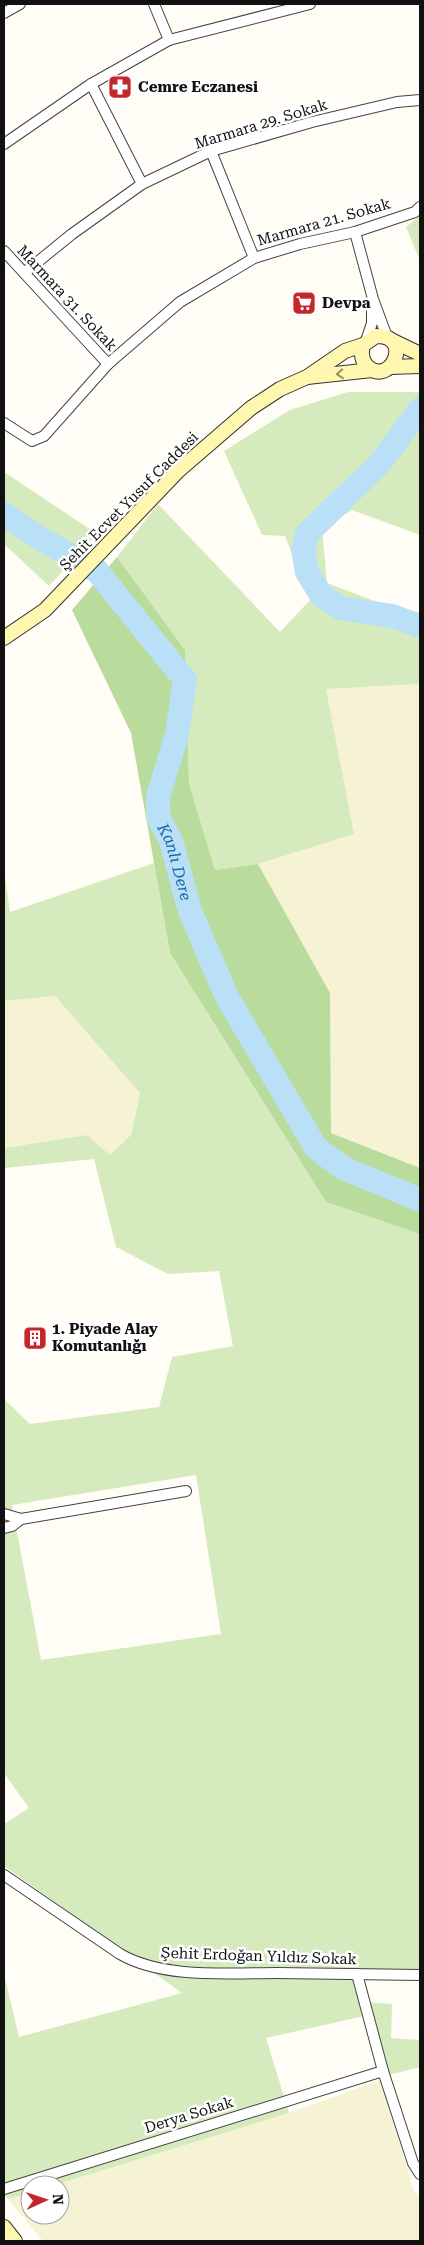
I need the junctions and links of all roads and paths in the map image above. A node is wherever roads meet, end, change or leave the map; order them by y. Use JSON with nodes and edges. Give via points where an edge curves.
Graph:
{"nodes":[{"id":1,"x":20,"y":4,"type":"edge"},
{"id":2,"x":154,"y":4,"type":"edge"},
{"id":3,"x":310,"y":4,"type":"edge"},
{"id":4,"x":4,"y":13,"type":"edge"},
{"id":5,"x":169,"y":40,"type":"junction"},
{"id":6,"x":91,"y":84,"type":"junction"},
{"id":7,"x":420,"y":100,"type":"edge"},
{"id":8,"x":4,"y":144,"type":"edge"},
{"id":9,"x":211,"y":151,"type":"junction"},
{"id":10,"x":142,"y":184,"type":"junction"},
{"id":11,"x":420,"y":207,"type":"edge"},
{"id":12,"x":355,"y":232,"type":"junction"},
{"id":13,"x":4,"y":251,"type":"edge"},
{"id":14,"x":254,"y":258,"type":"junction"},
{"id":15,"x":24,"y":273,"type":"junction"},
{"id":16,"x":373,"y":299,"type":"junction"},
{"id":17,"x":389,"y":339,"type":"junction"},
{"id":18,"x":365,"y":343,"type":"junction"},
{"id":19,"x":420,"y":354,"type":"edge"},
{"id":20,"x":108,"y":364,"type":"junction"},
{"id":21,"x":420,"y":366,"type":"edge"},
{"id":22,"x":390,"y":367,"type":"junction"},
{"id":23,"x":372,"y":370,"type":"junction"},
{"id":24,"x":306,"y":377,"type":"junction"},
{"id":25,"x":4,"y":423,"type":"edge"},
{"id":26,"x":4,"y":638,"type":"edge"},
{"id":27,"x":186,"y":1491,"type":"dead end"},
{"id":28,"x":4,"y":1514,"type":"edge"},
{"id":29,"x":21,"y":1519,"type":"junction"},
{"id":30,"x":4,"y":1528,"type":"edge"},
{"id":31,"x":4,"y":1875,"type":"edge"},
{"id":32,"x":358,"y":1974,"type":"junction"},
{"id":33,"x":420,"y":1974,"type":"edge"},
{"id":34,"x":383,"y":2071,"type":"junction"},
{"id":35,"x":420,"y":2174,"type":"edge"},
{"id":36,"x":4,"y":2189,"type":"edge"},
{"id":37,"x":4,"y":2228,"type":"edge"},
{"id":38,"x":15,"y":2241,"type":"edge"}],
"edges":[{"from":1,"to":4,"type":"street"},
{"from":2,"to":5,"type":"street"},
{"from":3,"to":5,"type":"street"},
{"from":5,"to":6,"type":"street"},
{"from":6,"to":8,"type":"street"},
{"from":6,"to":10,"type":"street"},
{"from":7,"to":9,"type":"street","name":"Marmara 29. Sokak","via":[[397,102],[312,122]]},
{"from":9,"to":10,"type":"street","name":"Marmara 29. Sokak"},
{"from":9,"to":14,"type":"street"},
{"from":10,"to":15,"type":"street","name":"Marmara 29. Sokak"},
{"from":11,"to":12,"type":"street","name":"Marmara 21. Sokak","via":[[415,212]]},
{"from":12,"to":14,"type":"street","name":"Marmara 21. Sokak"},
{"from":12,"to":16,"type":"street"},
{"from":13,"to":15,"type":"street","name":"Marmara 31. Sokak"},
{"from":14,"to":20,"type":"street","name":"Marmara 21. Sokak","via":[[180,302]]},
{"from":15,"to":20,"type":"street","name":"Marmara 31. Sokak"},
{"from":16,"to":17,"type":"street"},
{"from":16,"to":18,"type":"street","via":[[372,323]]},
{"from":17,"to":18,"type":"main road","via":[[376,336]]},
{"from":17,"to":19,"type":"main road"},
{"from":17,"to":22,"type":"main road","via":[[395,345],[396,357]]},
{"from":18,"to":23,"type":"main road","via":[[362,357]]},
{"from":18,"to":24,"type":"main road","via":[[345,351]]},
{"from":20,"to":25,"type":"street","name":"Marmara 21. Sokak","via":[[44,436],[32,441]]},
{"from":21,"to":22,"type":"main road"},
{"from":22,"to":23,"type":"main road","via":[[382,371]]},
{"from":23,"to":24,"type":"main road","one_way":true},
{"from":24,"to":26,"type":"main road","name":"Şehit Ecvet Yusuf Caddesi","via":[[251,408],[213,439],[178,471],[45,610]]},
{"from":27,"to":29,"type":"street"},
{"from":28,"to":29,"type":"street"},
{"from":29,"to":30,"type":"street"},
{"from":31,"to":32,"type":"street","name":"Şehit Erdoğan Yıldız Sokak","via":[[136,1963],[156,1968],[218,1973]]},
{"from":32,"to":33,"type":"street","name":"Şehit Erdoğan Yıldız Sokak"},
{"from":32,"to":34,"type":"street"},
{"from":34,"to":35,"type":"street","via":[[413,2163]]},
{"from":34,"to":36,"type":"street","name":"Derya Sokak"},
{"from":37,"to":38,"type":"main road"}]}
